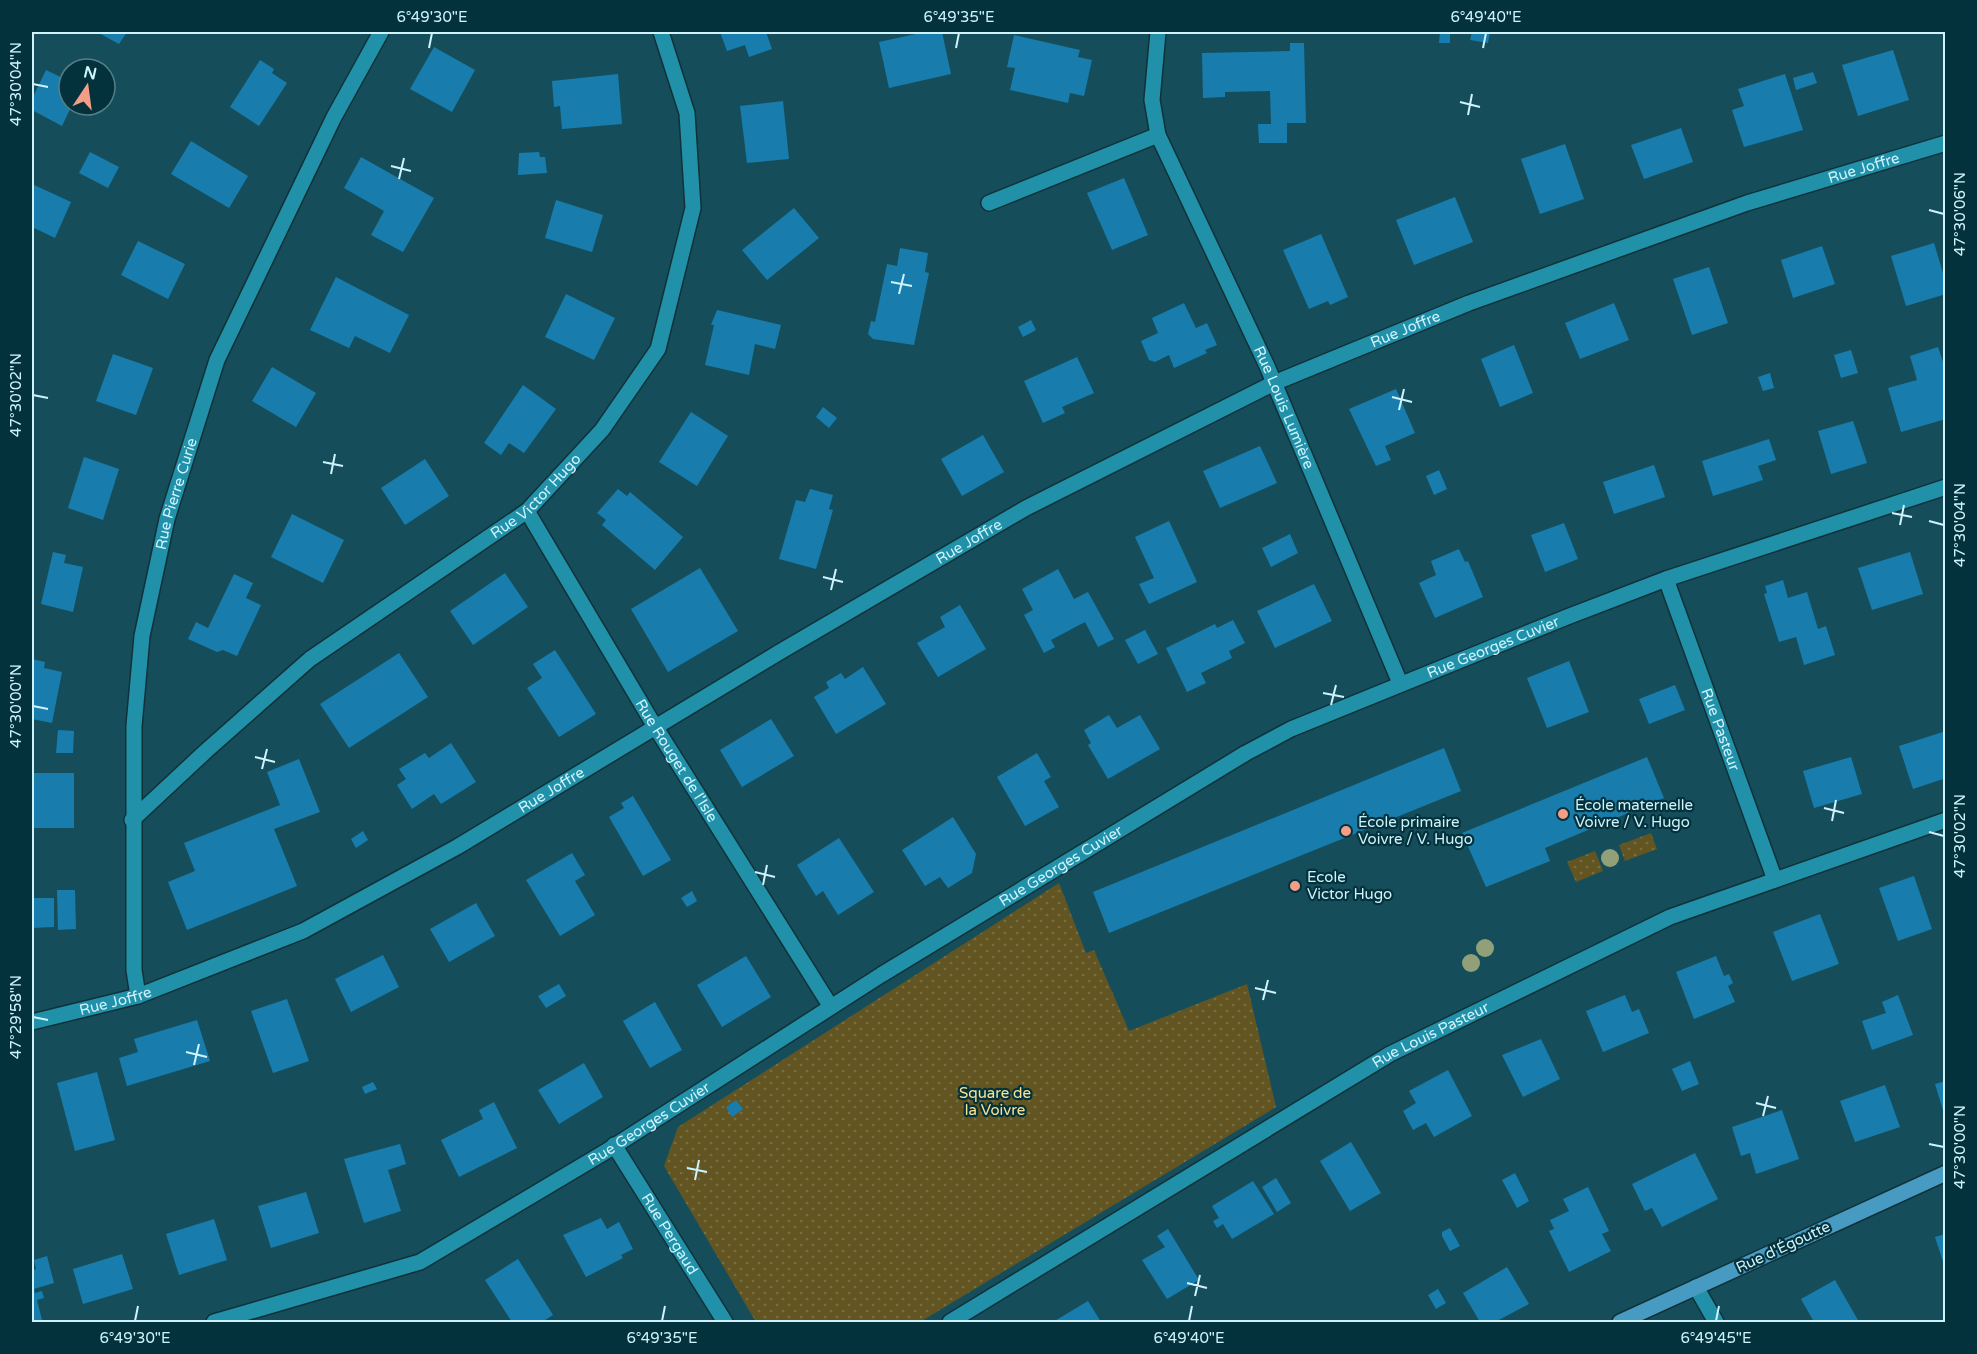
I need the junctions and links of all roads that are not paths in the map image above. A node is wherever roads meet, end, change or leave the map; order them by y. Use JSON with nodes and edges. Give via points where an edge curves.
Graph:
{"nodes":[{"id":1,"x":381,"y":32,"type":"edge"},
{"id":2,"x":661,"y":32,"type":"edge"},
{"id":3,"x":1158,"y":32,"type":"edge"},
{"id":4,"x":1158,"y":135,"type":"junction"},
{"id":5,"x":1946,"y":143,"type":"edge"},
{"id":6,"x":989,"y":203,"type":"dead end"},
{"id":7,"x":1274,"y":383,"type":"junction"},
{"id":8,"x":1946,"y":488,"type":"edge"},
{"id":9,"x":527,"y":511,"type":"junction"},
{"id":10,"x":1666,"y":579,"type":"junction"},
{"id":11,"x":1401,"y":683,"type":"junction"},
{"id":12,"x":657,"y":727,"type":"junction"},
{"id":13,"x":132,"y":820,"type":"junction"},
{"id":14,"x":1946,"y":820,"type":"edge"},
{"id":15,"x":1775,"y":880,"type":"junction"},
{"id":16,"x":138,"y":996,"type":"junction"},
{"id":17,"x":831,"y":1007,"type":"junction"},
{"id":18,"x":32,"y":1022,"type":"edge"},
{"id":19,"x":614,"y":1144,"type":"junction"},
{"id":20,"x":1946,"y":1173,"type":"edge"},
{"id":21,"x":1696,"y":1287,"type":"junction"},
{"id":22,"x":214,"y":1323,"type":"edge"},
{"id":23,"x":725,"y":1323,"type":"edge"},
{"id":24,"x":950,"y":1323,"type":"edge"},
{"id":25,"x":1620,"y":1323,"type":"edge"},
{"id":26,"x":1716,"y":1323,"type":"edge"}],
"edges":[{"from":1,"to":13,"type":"street","name":"Rue Pierre Curie","via":[[334,117],[222,349],[206,394],[167,519],[142,636],[134,726]]},
{"from":2,"to":9,"type":"street","name":"Rue Victor Hugo","via":[[687,113],[693,208],[658,349],[602,430]]},
{"from":3,"to":4,"type":"street","name":"Rue Louis Lumière","via":[[1152,100]]},
{"from":4,"to":6,"type":"street"},
{"from":4,"to":7,"type":"street","name":"Rue Louis Lumière"},
{"from":5,"to":7,"type":"street","name":"Rue Joffre","via":[[1747,203],[1469,303]]},
{"from":7,"to":11,"type":"street","name":"Rue Louis Lumière"},
{"from":7,"to":12,"type":"street","name":"Rue Joffre","via":[[1026,508]]},
{"from":8,"to":10,"type":"street","name":"Rue Georges Cuvier"},
{"from":9,"to":12,"type":"street","name":"Rue Rouget de l'Isle"},
{"from":9,"to":13,"type":"street","name":"Rue Victor Hugo","via":[[310,659]]},
{"from":10,"to":11,"type":"street","name":"Rue Georges Cuvier"},
{"from":10,"to":15,"type":"street","name":"Rue Pasteur"},
{"from":11,"to":17,"type":"street","name":"Rue Georges Cuvier","via":[[1291,729],[1246,753]]},
{"from":12,"to":16,"type":"street","name":"Rue Joffre","via":[[457,847],[303,931]]},
{"from":12,"to":17,"type":"street","name":"Rue Rouget de l'Isle"},
{"from":13,"to":16,"type":"street","name":"Rue Pierre Curie","via":[[134,970]]},
{"from":14,"to":15,"type":"street","name":"Rue Louis Pasteur"},
{"from":15,"to":24,"type":"street","name":"Rue Louis Pasteur","via":[[1670,917],[1390,1054]]},
{"from":16,"to":18,"type":"street","name":"Rue Joffre"},
{"from":17,"to":19,"type":"street","name":"Rue Georges Cuvier"},
{"from":19,"to":22,"type":"street","name":"Rue Georges Cuvier","via":[[420,1262]]},
{"from":19,"to":23,"type":"street","name":"Rue Pergaud"},
{"from":20,"to":21,"type":"main road","name":"Rue d'Égoutte"},
{"from":21,"to":25,"type":"main road","name":"Rue d'Égoutte"},
{"from":21,"to":26,"type":"street"}]}
